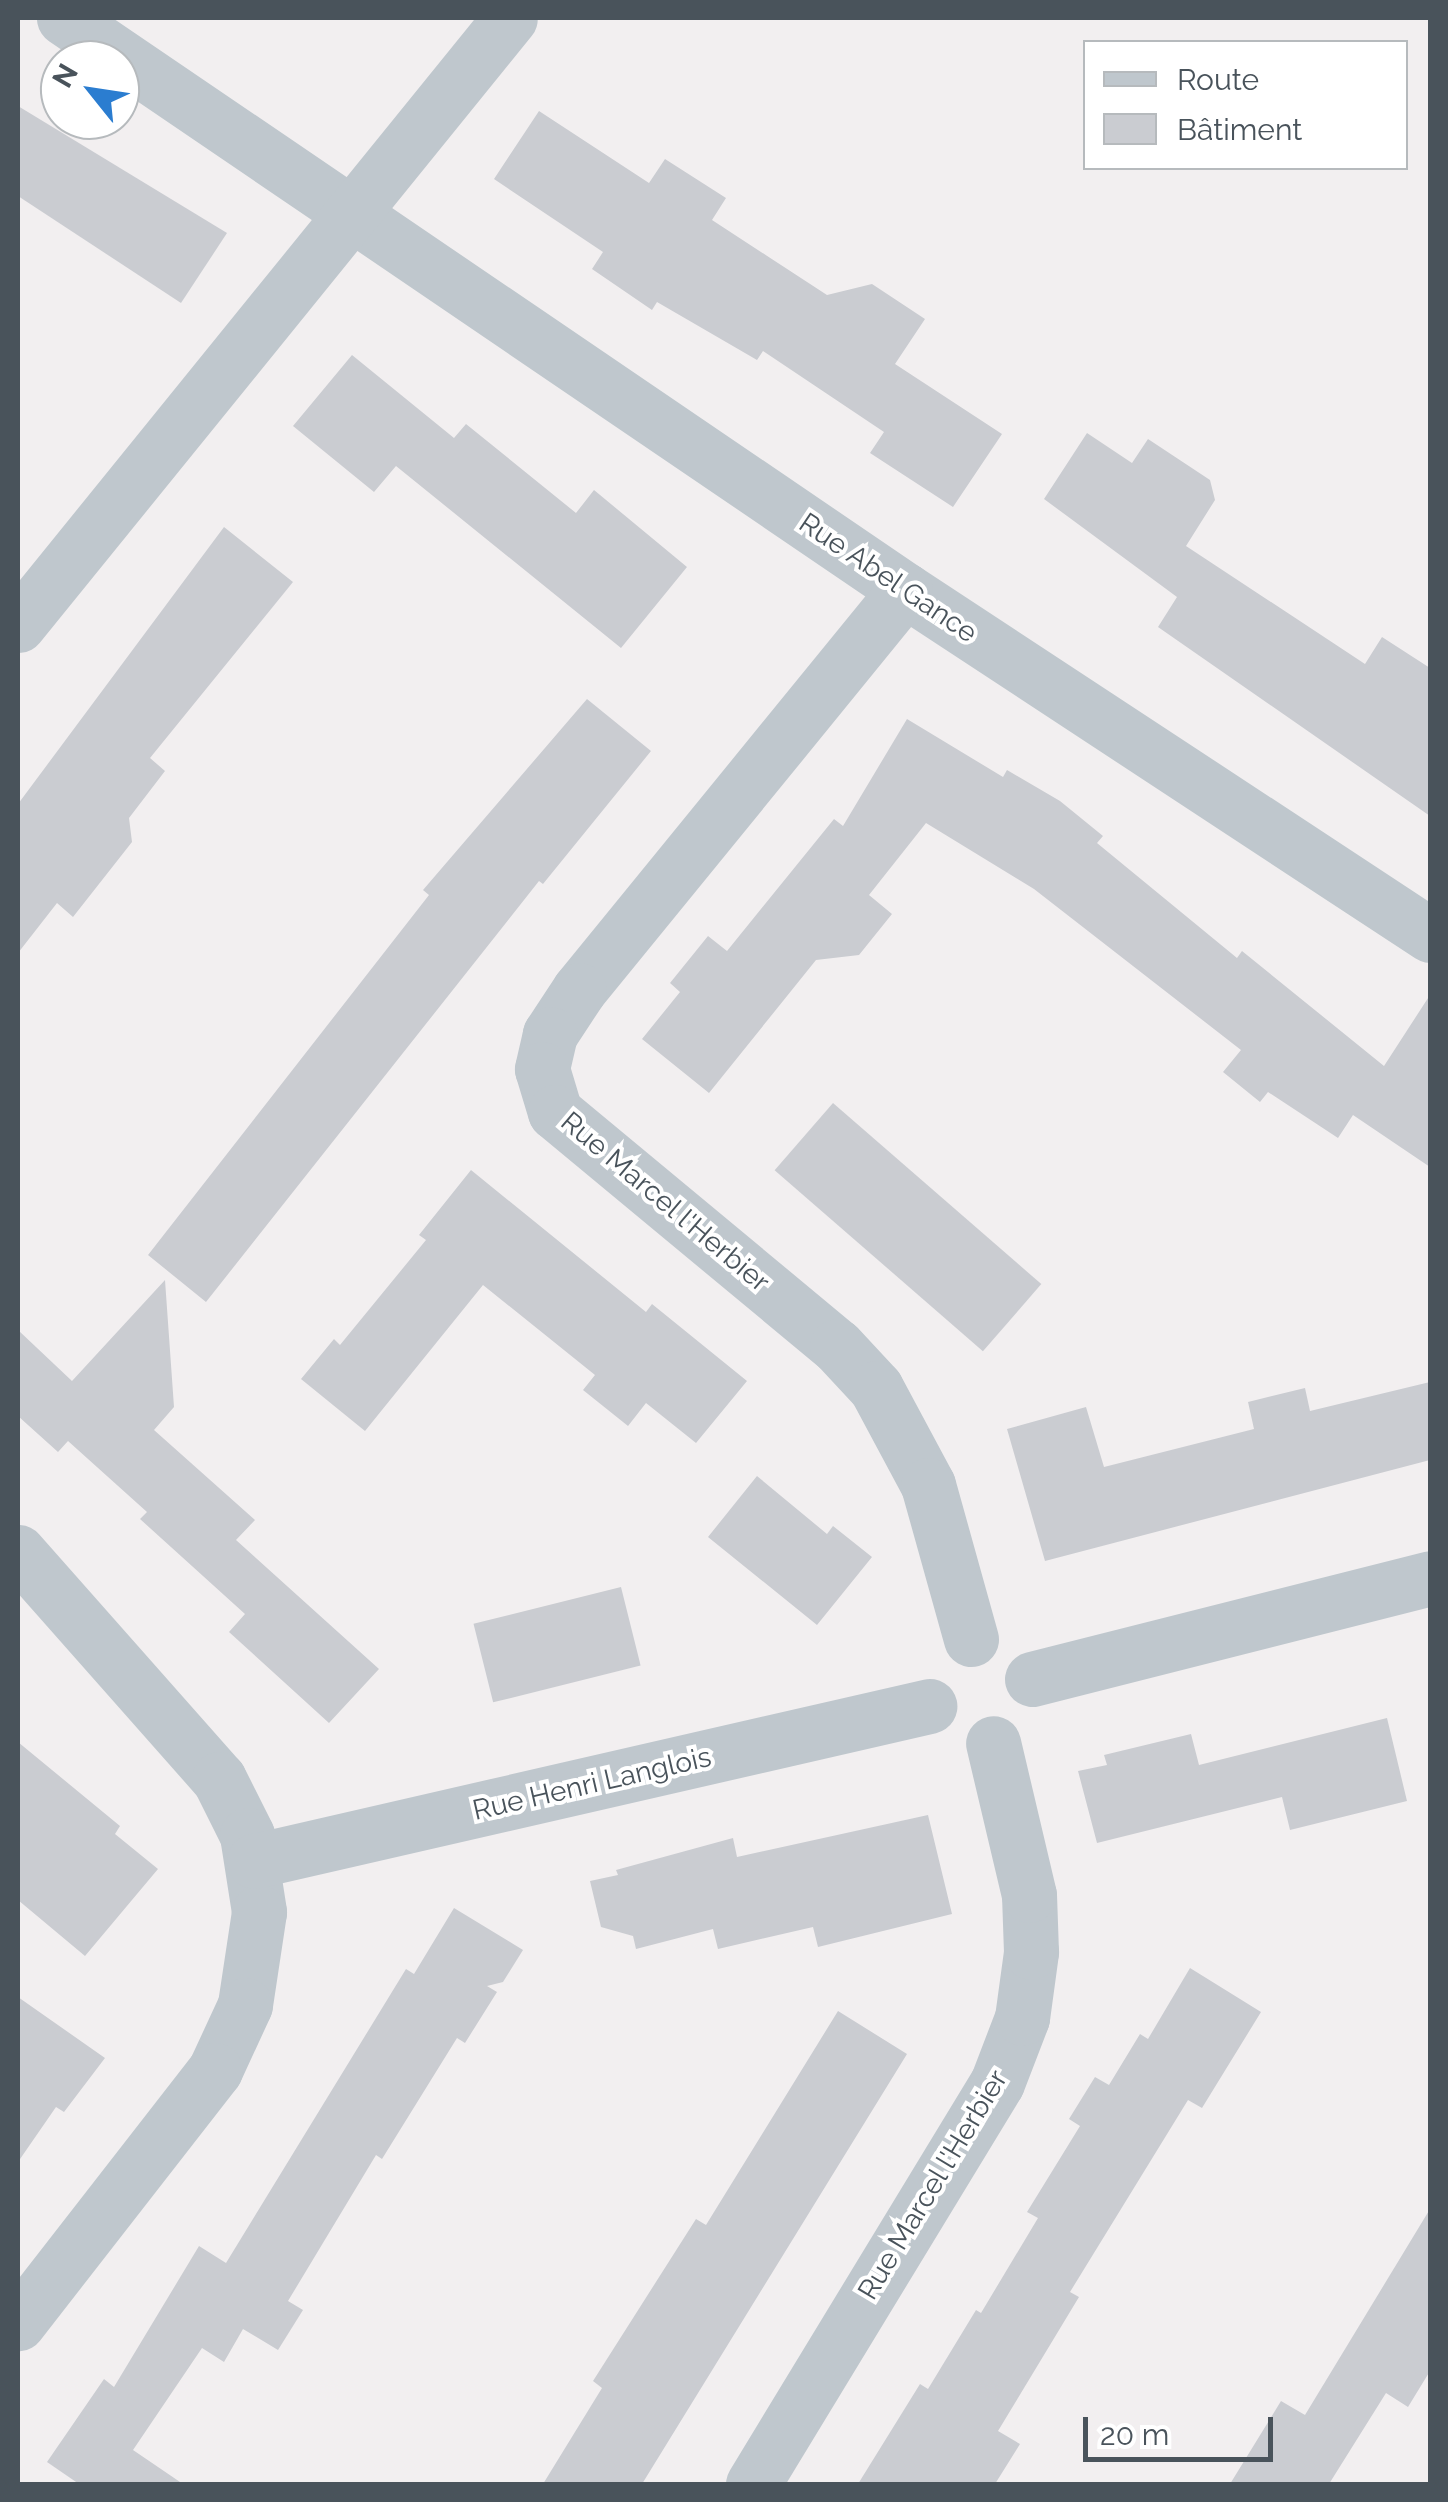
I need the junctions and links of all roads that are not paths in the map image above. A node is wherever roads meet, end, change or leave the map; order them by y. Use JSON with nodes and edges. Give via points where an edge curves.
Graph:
{"nodes":[{"id":1,"x":64,"y":18,"type":"edge"},
{"id":2,"x":510,"y":18,"type":"edge"},
{"id":3,"x":350,"y":216,"type":"junction"},
{"id":4,"x":905,"y":590,"type":"junction"},
{"id":5,"x":18,"y":626,"type":"edge"},
{"id":6,"x":1430,"y":935,"type":"edge"},
{"id":7,"x":18,"y":1552,"type":"edge"},
{"id":8,"x":1430,"y":1578,"type":"edge"},
{"id":9,"x":972,"y":1639,"type":"junction"},
{"id":10,"x":1032,"y":1679,"type":"junction"},
{"id":11,"x":929,"y":1706,"type":"junction"},
{"id":12,"x":993,"y":1743,"type":"junction"},
{"id":13,"x":254,"y":1861,"type":"junction"},
{"id":14,"x":18,"y":2323,"type":"edge"},
{"id":15,"x":753,"y":2484,"type":"edge"}],
"edges":[{"from":1,"to":3,"type":"street","name":"Rue Abel Gance"},
{"from":2,"to":3,"type":"street"},
{"from":3,"to":4,"type":"street","name":"Rue Abel Gance"},
{"from":3,"to":5,"type":"street"},
{"from":4,"to":6,"type":"street","name":"Rue Abel Gance"},
{"from":4,"to":9,"type":"street","name":"Rue Marcel l'Herbier","via":[[579,990],[550,1034],[542,1068],[556,1112],[837,1346],[876,1388],[928,1485]]},
{"from":7,"to":13,"type":"street","via":[[219,1779],[242,1818]]},
{"from":8,"to":10,"type":"street"},
{"from":9,"to":10,"type":"street","via":[[1009,1647]]},
{"from":9,"to":11,"type":"street","via":[[935,1662]]},
{"from":10,"to":12,"type":"street","via":[[1028,1715],[1010,1736]]},
{"from":11,"to":12,"type":"street","via":[[954,1738]]},
{"from":11,"to":13,"type":"street","name":"Rue Henri Langlois"},
{"from":12,"to":15,"type":"street","name":"Rue Marcel l'Herbier","via":[[1029,1895],[1032,1952],[1022,2018],[997,2083]]},
{"from":13,"to":14,"type":"street","via":[[256,1962],[227,2049],[183,2116]]}]}
